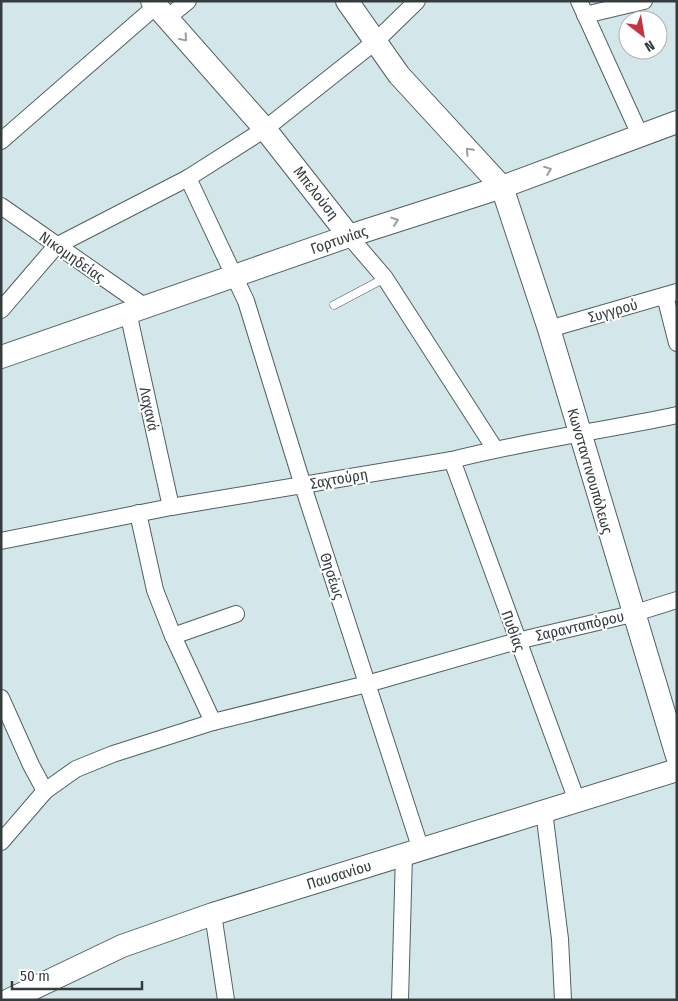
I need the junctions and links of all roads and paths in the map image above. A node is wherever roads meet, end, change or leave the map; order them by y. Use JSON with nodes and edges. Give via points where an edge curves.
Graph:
{"nodes":[{"id":1,"x":188,"y":1,"type":"edge"},
{"id":2,"x":347,"y":1,"type":"edge"},
{"id":3,"x":417,"y":1,"type":"edge"},
{"id":4,"x":644,"y":1,"type":"edge"},
{"id":5,"x":158,"y":8,"type":"edge"},
{"id":6,"x":582,"y":8,"type":"edge"},
{"id":7,"x":376,"y":41,"type":"junction"},
{"id":8,"x":677,"y":122,"type":"edge"},
{"id":9,"x":265,"y":129,"type":"junction"},
{"id":10,"x":640,"y":135,"type":"junction"},
{"id":11,"x":1,"y":141,"type":"edge"},
{"id":12,"x":188,"y":178,"type":"junction"},
{"id":13,"x":502,"y":187,"type":"junction"},
{"id":14,"x":1,"y":206,"type":"edge"},
{"id":15,"x":348,"y":236,"type":"junction"},
{"id":16,"x":56,"y":246,"type":"junction"},
{"id":17,"x":236,"y":276,"type":"junction"},
{"id":18,"x":385,"y":278,"type":"junction"},
{"id":19,"x":671,"y":294,"type":"edge"},
{"id":20,"x":334,"y":306,"type":"dead end"},
{"id":21,"x":136,"y":309,"type":"junction"},
{"id":22,"x":1,"y":310,"type":"edge"},
{"id":23,"x":549,"y":329,"type":"junction"},
{"id":24,"x":677,"y":343,"type":"edge"},
{"id":25,"x":1,"y":357,"type":"edge"},
{"id":26,"x":677,"y":415,"type":"edge"},
{"id":27,"x":580,"y":435,"type":"junction"},
{"id":28,"x":495,"y":449,"type":"junction"},
{"id":29,"x":452,"y":460,"type":"junction"},
{"id":30,"x":302,"y":485,"type":"junction"},
{"id":31,"x":171,"y":507,"type":"junction"},
{"id":32,"x":138,"y":513,"type":"junction"},
{"id":33,"x":1,"y":541,"type":"edge"},
{"id":34,"x":677,"y":600,"type":"edge"},
{"id":35,"x":236,"y":614,"type":"dead end"},
{"id":36,"x":632,"y":614,"type":"junction"},
{"id":37,"x":173,"y":636,"type":"junction"},
{"id":38,"x":517,"y":641,"type":"junction"},
{"id":39,"x":367,"y":684,"type":"junction"},
{"id":40,"x":1,"y":698,"type":"edge"},
{"id":41,"x":212,"y":722,"type":"junction"},
{"id":42,"x":677,"y":756,"type":"edge"},
{"id":43,"x":677,"y":770,"type":"edge"},
{"id":44,"x":45,"y":791,"type":"junction"},
{"id":45,"x":577,"y":801,"type":"junction"},
{"id":46,"x":544,"y":811,"type":"junction"},
{"id":47,"x":1,"y":842,"type":"edge"},
{"id":48,"x":412,"y":852,"type":"junction"},
{"id":49,"x":213,"y":914,"type":"junction"},
{"id":50,"x":9,"y":1000,"type":"edge"},
{"id":51,"x":226,"y":1000,"type":"edge"},
{"id":52,"x":400,"y":1000,"type":"edge"},
{"id":53,"x":563,"y":1000,"type":"edge"}],
"edges":[{"from":1,"to":5,"type":"street"},
{"from":2,"to":7,"type":"street"},
{"from":3,"to":7,"type":"street"},
{"from":4,"to":6,"type":"street"},
{"from":5,"to":9,"type":"street","name":"Μπελούση","one_way":true},
{"from":5,"to":11,"type":"street"},
{"from":6,"to":10,"type":"street"},
{"from":7,"to":9,"type":"street"},
{"from":13,"to":7,"type":"street","one_way":true,"via":[[399,75]]},
{"from":8,"to":10,"type":"street","name":"Γορτυνίας"},
{"from":9,"to":12,"type":"street"},
{"from":9,"to":15,"type":"street","name":"Μπελούση"},
{"from":13,"to":10,"type":"street","name":"Γορτυνίας","one_way":true},
{"from":12,"to":16,"type":"street"},
{"from":12,"to":17,"type":"street","name":"Θησέως"},
{"from":15,"to":13,"type":"street","name":"Γορτυνίας","one_way":true},
{"from":13,"to":23,"type":"street","name":"Κωνσταντινουπόλεως"},
{"from":14,"to":16,"type":"street","name":"Νικομηδείας"},
{"from":15,"to":17,"type":"street","name":"Γορτυνίας"},
{"from":15,"to":18,"type":"street","name":"Μπελούση"},
{"from":16,"to":21,"type":"street","name":"Νικομηδείας"},
{"from":16,"to":22,"type":"street"},
{"from":17,"to":21,"type":"street","name":"Γορτυνίας"},
{"from":17,"to":30,"type":"street","name":"Θησέως"},
{"from":18,"to":20,"type":"lane"},
{"from":18,"to":28,"type":"street","name":"Μπελούση"},
{"from":19,"to":23,"type":"street","name":"Συγγρού"},
{"from":19,"to":24,"type":"street"},
{"from":21,"to":25,"type":"street","name":"Γορτυνίας"},
{"from":21,"to":31,"type":"street","name":"Λαχανά"},
{"from":23,"to":27,"type":"street","name":"Κωνσταντινουπόλεως"},
{"from":26,"to":27,"type":"street","name":"Σαχτούρη"},
{"from":27,"to":28,"type":"street","name":"Σαχτούρη"},
{"from":27,"to":36,"type":"street","name":"Κωνσταντινουπόλεως"},
{"from":28,"to":29,"type":"street","name":"Σαχτούρη"},
{"from":29,"to":30,"type":"street","name":"Σαχτούρη"},
{"from":29,"to":38,"type":"street","name":"Πυθίας"},
{"from":30,"to":31,"type":"street","name":"Σαχτούρη"},
{"from":30,"to":39,"type":"street","name":"Θησέως"},
{"from":31,"to":32,"type":"street","name":"Σαχτούρη"},
{"from":32,"to":33,"type":"street","name":"Σαχτούρη"},
{"from":32,"to":37,"type":"street","via":[[155,590]]},
{"from":34,"to":36,"type":"street","name":"Σαρανταπόρου"},
{"from":35,"to":37,"type":"street"},
{"from":36,"to":38,"type":"street","name":"Σαρανταπόρου"},
{"from":36,"to":42,"type":"street","name":"Κωνσταντινουπόλεως"},
{"from":37,"to":41,"type":"street"},
{"from":38,"to":39,"type":"street","name":"Σαρανταπόρου"},
{"from":38,"to":45,"type":"street","name":"Πυθίας"},
{"from":39,"to":41,"type":"street","name":"Σαρανταπόρου"},
{"from":39,"to":48,"type":"street","name":"Θησέως"},
{"from":40,"to":44,"type":"street"},
{"from":41,"to":44,"type":"street","name":"Σαρανταπόρου","via":[[88,764]]},
{"from":43,"to":45,"type":"street","name":"Παυσανίου"},
{"from":44,"to":47,"type":"street","name":"Σαρανταπόρου"},
{"from":45,"to":46,"type":"street","name":"Παυσανίου"},
{"from":46,"to":48,"type":"street","name":"Παυσανίου"},
{"from":46,"to":53,"type":"street","via":[[560,940]]},
{"from":48,"to":49,"type":"street","name":"Παυσανίου"},
{"from":48,"to":52,"type":"street","name":"Θησέως"},
{"from":49,"to":50,"type":"street","name":"Παυσανίου","via":[[122,946]]},
{"from":49,"to":51,"type":"street"}]}
